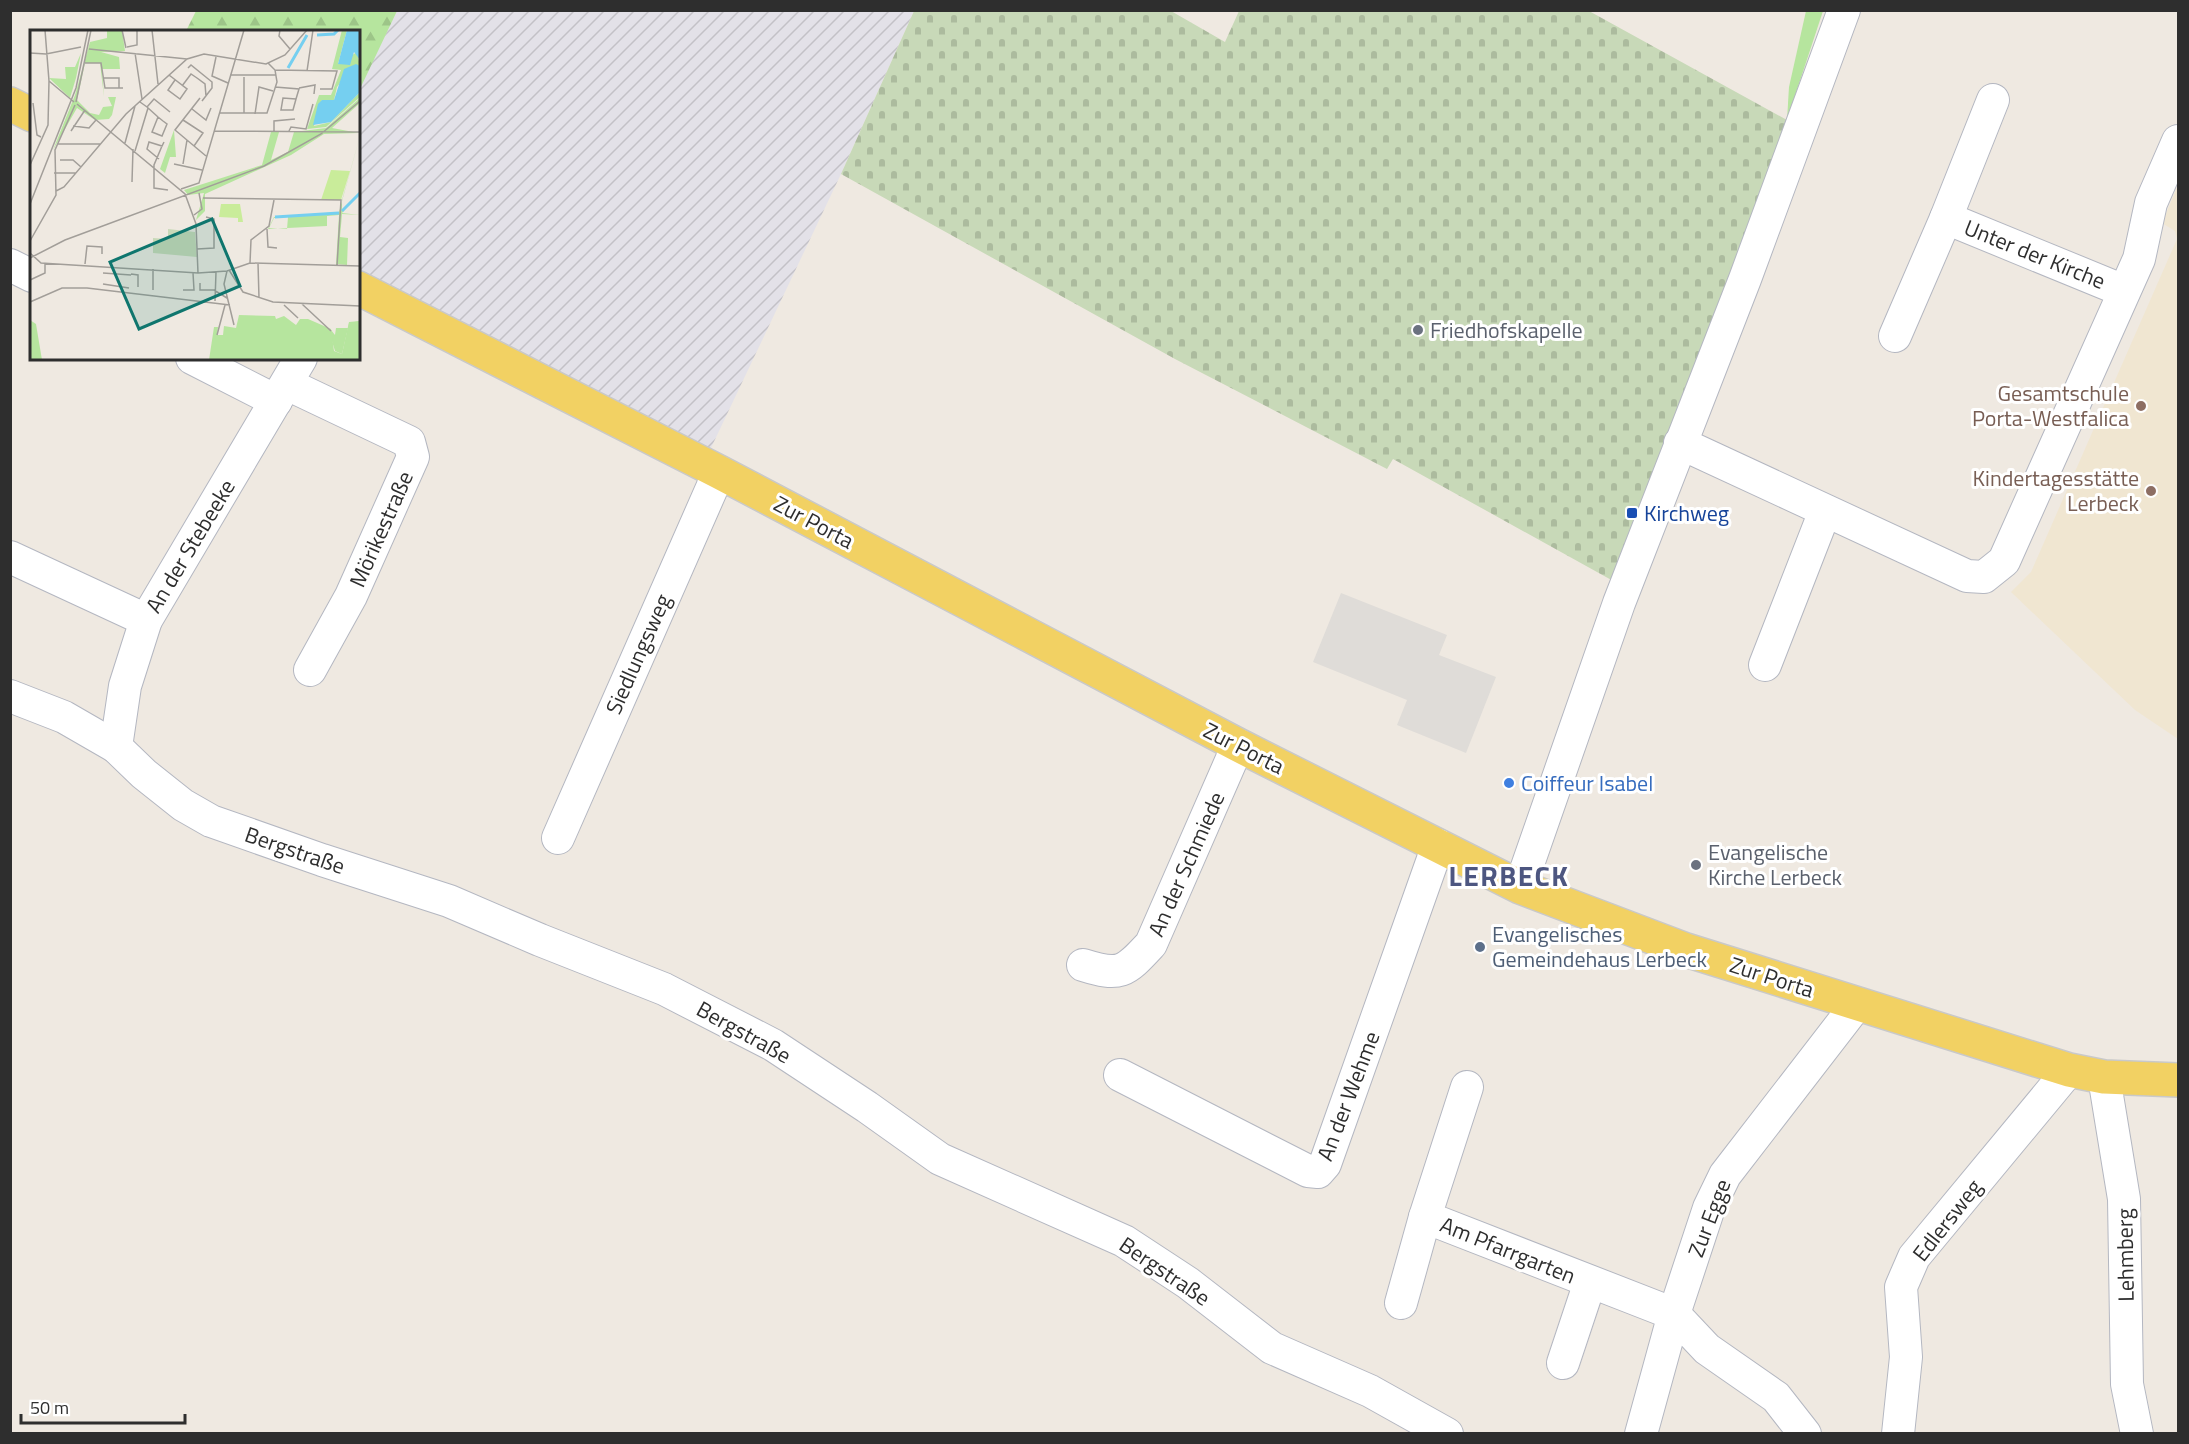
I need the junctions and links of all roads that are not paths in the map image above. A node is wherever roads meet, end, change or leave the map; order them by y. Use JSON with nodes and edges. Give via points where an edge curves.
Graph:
{"nodes":[{"id":1,"x":1844,"y":10,"type":"edge"},
{"id":2,"x":1993,"y":100,"type":"dead end"},
{"id":3,"x":10,"y":104,"type":"edge"},
{"id":4,"x":30,"y":114,"type":"edge"},
{"id":5,"x":2178,"y":141,"type":"edge"},
{"id":6,"x":1946,"y":218,"type":"junction"},
{"id":7,"x":10,"y":266,"type":"edge"},
{"id":8,"x":30,"y":275,"type":"edge"},
{"id":9,"x":360,"y":289,"type":"edge"},
{"id":10,"x":2124,"y":291,"type":"junction"},
{"id":11,"x":1895,"y":336,"type":"dead end"},
{"id":12,"x":200,"y":360,"type":"edge"},
{"id":13,"x":288,"y":381,"type":"edge"},
{"id":14,"x":1680,"y":443,"type":"junction"},
{"id":15,"x":719,"y":472,"type":"junction"},
{"id":16,"x":1825,"y":511,"type":"junction"},
{"id":17,"x":10,"y":557,"type":"edge"},
{"id":18,"x":146,"y":620,"type":"junction"},
{"id":19,"x":1765,"y":665,"type":"dead end"},
{"id":20,"x":310,"y":670,"type":"dead end"},
{"id":21,"x":10,"y":696,"type":"edge"},
{"id":22,"x":1238,"y":745,"type":"junction"},
{"id":23,"x":116,"y":747,"type":"junction"},
{"id":24,"x":558,"y":838,"type":"dead end"},
{"id":25,"x":1438,"y":845,"type":"junction"},
{"id":26,"x":1520,"y":886,"type":"junction"},
{"id":27,"x":1083,"y":965,"type":"dead end"},
{"id":28,"x":1857,"y":1004,"type":"junction"},
{"id":29,"x":2069,"y":1070,"type":"junction"},
{"id":30,"x":1120,"y":1075,"type":"dead end"},
{"id":31,"x":2104,"y":1077,"type":"junction"},
{"id":32,"x":2178,"y":1080,"type":"edge"},
{"id":33,"x":1467,"y":1087,"type":"dead end"},
{"id":34,"x":1425,"y":1217,"type":"junction"},
{"id":35,"x":1590,"y":1282,"type":"junction"},
{"id":36,"x":1401,"y":1303,"type":"dead end"},
{"id":37,"x":1674,"y":1314,"type":"junction"},
{"id":38,"x":1563,"y":1363,"type":"dead end"},
{"id":39,"x":1399,"y":1421,"type":"edge"},
{"id":40,"x":1447,"y":1434,"type":"edge"},
{"id":41,"x":1641,"y":1434,"type":"edge"},
{"id":42,"x":1805,"y":1434,"type":"edge"},
{"id":43,"x":1898,"y":1434,"type":"edge"},
{"id":44,"x":2137,"y":1434,"type":"edge"}],
"edges":[{"from":1,"to":14,"type":"street"},
{"from":2,"to":6,"type":"street","name":"Unter der Kirche"},
{"from":3,"to":4,"type":"main road"},
{"from":5,"to":10,"type":"street","name":"Unter der Kirche","via":[[2151,203],[2139,260]]},
{"from":6,"to":10,"type":"street","name":"Unter der Kirche"},
{"from":6,"to":11,"type":"street","name":"Unter der Kirche"},
{"from":7,"to":8,"type":"street"},
{"from":9,"to":15,"type":"main road","name":"Zur Porta"},
{"from":10,"to":16,"type":"street","name":"Unter der Kirche","via":[[2004,561],[1983,577],[1967,576]]},
{"from":12,"to":13,"type":"street","name":"Mörikestraße"},
{"from":13,"to":18,"type":"street","name":"An der Stebeeke"},
{"from":13,"to":20,"type":"street","name":"Mörikestraße","via":[[409,442],[413,457],[351,596]]},
{"from":14,"to":16,"type":"street","name":"Unter der Kirche"},
{"from":14,"to":26,"type":"street","via":[[1619,603]]},
{"from":15,"to":22,"type":"main road","name":"Zur Porta"},
{"from":15,"to":24,"type":"street","name":"Siedlungsweg"},
{"from":16,"to":19,"type":"street"},
{"from":17,"to":18,"type":"street"},
{"from":18,"to":23,"type":"street","name":"An der Stebeeke","via":[[125,686]]},
{"from":21,"to":23,"type":"street","name":"Bergstraße","via":[[64,717]]},
{"from":22,"to":25,"type":"main road","name":"Zur Porta"},
{"from":22,"to":27,"type":"street","name":"An der Schmiede","via":[[1151,944],[1132,964],[1116,972]]},
{"from":23,"to":39,"type":"street","name":"Bergstraße","via":[[183,805],[211,820],[449,901],[664,989],[773,1045],[940,1159],[1124,1241],[1188,1283],[1272,1348],[1370,1391]]},
{"from":25,"to":26,"type":"main road","name":"Zur Porta"},
{"from":25,"to":30,"type":"street","name":"An der Wehme","via":[[1325,1164],[1318,1172],[1308,1171]]},
{"from":26,"to":28,"type":"main road","name":"Zur Porta","via":[[1686,950]]},
{"from":28,"to":29,"type":"main road","name":"Zur Porta"},
{"from":28,"to":37,"type":"street","name":"Zur Egge","via":[[1725,1174],[1709,1208]]},
{"from":29,"to":31,"type":"main road","name":"Zur Porta"},
{"from":29,"to":43,"type":"street","name":"Edlersweg","via":[[1914,1257],[1901,1287],[1906,1357]]},
{"from":31,"to":32,"type":"main road","name":"Zur Porta"},
{"from":31,"to":44,"type":"street","name":"Lehmberg","via":[[2124,1199],[2127,1384]]},
{"from":33,"to":34,"type":"street","name":"Am Pfarrgarten"},
{"from":34,"to":35,"type":"street","name":"Am Pfarrgarten"},
{"from":34,"to":36,"type":"street","name":"Am Pfarrgarten"},
{"from":35,"to":37,"type":"street","name":"Am Pfarrgarten"},
{"from":35,"to":38,"type":"street","name":"Am Pfarrgarten"},
{"from":37,"to":41,"type":"street","name":"Zur Egge"},
{"from":37,"to":42,"type":"street","via":[[1707,1348],[1776,1397]]},
{"from":39,"to":40,"type":"street","name":"Bergstraße"}]}
